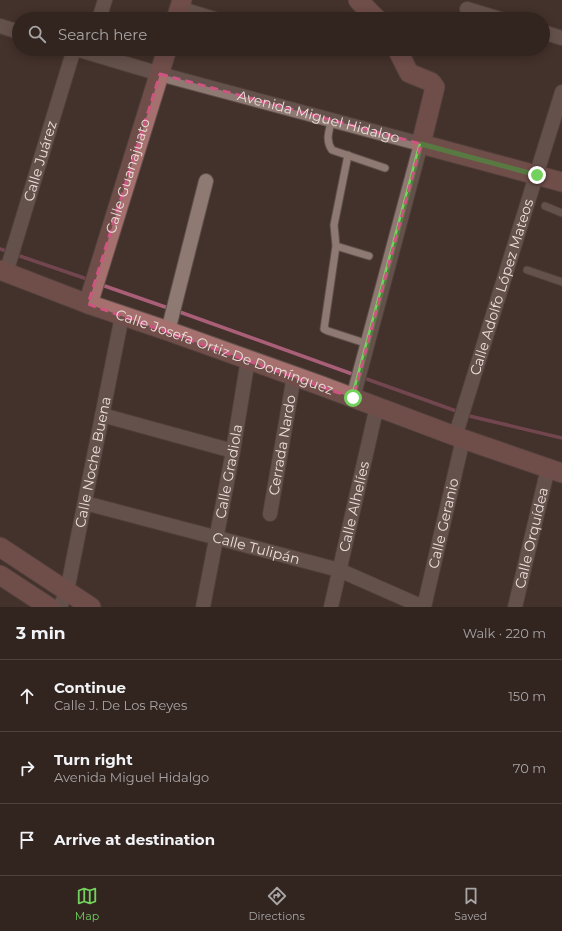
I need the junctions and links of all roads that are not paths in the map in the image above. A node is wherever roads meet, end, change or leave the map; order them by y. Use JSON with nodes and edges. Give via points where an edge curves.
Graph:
{"nodes":[{"id":1,"x":105,"y":0,"type":"edge"},
{"id":2,"x":358,"y":0,"type":"edge"},
{"id":3,"x":179,"y":9,"type":"edge"},
{"id":4,"x":466,"y":9,"type":"dead end"},
{"id":5,"x":101,"y":12,"type":"edge"},
{"id":6,"x":190,"y":12,"type":"edge"},
{"id":7,"x":370,"y":12,"type":"edge"},
{"id":8,"x":476,"y":12,"type":"edge"},
{"id":9,"x":0,"y":26,"type":"edge"},
{"id":10,"x":12,"y":30,"type":"edge"},
{"id":11,"x":550,"y":34,"type":"edge"},
{"id":12,"x":562,"y":38,"type":"edge"},
{"id":13,"x":80,"y":56,"type":"edge"},
{"id":14,"x":102,"y":56,"type":"edge"},
{"id":15,"x":165,"y":56,"type":"edge"},
{"id":16,"x":401,"y":56,"type":"edge"},
{"id":17,"x":160,"y":74,"type":"junction"},
{"id":18,"x":562,"y":92,"type":"edge"},
{"id":19,"x":332,"y":119,"type":"junction"},
{"id":20,"x":558,"y":120,"type":"edge"},
{"id":21,"x":421,"y":144,"type":"junction"},
{"id":22,"x":348,"y":155,"type":"junction"},
{"id":23,"x":386,"y":168,"type":"dead end"},
{"id":24,"x":537,"y":175,"type":"junction"},
{"id":25,"x":206,"y":181,"type":"dead end"},
{"id":26,"x":562,"y":182,"type":"edge"},
{"id":27,"x":545,"y":206,"type":"dead end"},
{"id":28,"x":562,"y":213,"type":"edge"},
{"id":29,"x":336,"y":246,"type":"junction"},
{"id":30,"x":369,"y":256,"type":"dead end"},
{"id":31,"x":527,"y":270,"type":"dead end"},
{"id":32,"x":3,"y":271,"type":"edge"},
{"id":33,"x":562,"y":282,"type":"edge"},
{"id":34,"x":92,"y":289,"type":"junction"},
{"id":35,"x":122,"y":316,"type":"junction"},
{"id":36,"x":169,"y":325,"type":"junction"},
{"id":37,"x":368,"y":344,"type":"junction"},
{"id":38,"x":248,"y":359,"type":"junction"},
{"id":39,"x":294,"y":376,"type":"junction"},
{"id":40,"x":355,"y":392,"type":"junction"},
{"id":41,"x":377,"y":406,"type":"junction"},
{"id":42,"x":102,"y":415,"type":"junction"},
{"id":43,"x":461,"y":426,"type":"junction"},
{"id":44,"x":233,"y":451,"type":"junction"},
{"id":45,"x":555,"y":471,"type":"edge"},
{"id":46,"x":85,"y":504,"type":"junction"},
{"id":47,"x":270,"y":514,"type":"dead end"},
{"id":48,"x":217,"y":538,"type":"junction"},
{"id":49,"x":0,"y":547,"type":"edge"},
{"id":50,"x":339,"y":570,"type":"junction"},
{"id":51,"x":0,"y":575,"type":"edge"},
{"id":52,"x":64,"y":599,"type":"edge"},
{"id":53,"x":49,"y":607,"type":"edge"},
{"id":54,"x":91,"y":607,"type":"edge"},
{"id":55,"x":203,"y":607,"type":"edge"},
{"id":56,"x":331,"y":607,"type":"edge"},
{"id":57,"x":424,"y":607,"type":"edge"},
{"id":58,"x":515,"y":607,"type":"edge"}],
"edges":[{"from":1,"to":5,"type":"street"},
{"from":2,"to":7,"type":"street"},
{"from":3,"to":6,"type":"street"},
{"from":4,"to":8,"type":"street"},
{"from":9,"to":10,"type":"street"},
{"from":11,"to":12,"type":"street"},
{"from":13,"to":32,"type":"street","name":"Calle Juárez"},
{"from":14,"to":17,"type":"street","name":"Avenida Miguel Hidalgo"},
{"from":15,"to":17,"type":"street","name":"Calle Guanajuato"},
{"from":16,"to":21,"type":"street","via":[[412,75],[431,82],[435,87]]},
{"from":17,"to":19,"type":"street","name":"Avenida Miguel Hidalgo"},
{"from":17,"to":34,"type":"street","name":"Calle Guanajuato"},
{"from":18,"to":20,"type":"street","name":"Calle Adolfo López Mateos"},
{"from":19,"to":21,"type":"street","name":"Avenida Miguel Hidalgo"},
{"from":19,"to":22,"type":"lane","via":[[328,144],[332,150]]},
{"from":20,"to":24,"type":"street","name":"Calle Adolfo López Mateos"},
{"from":21,"to":24,"type":"street","name":"Avenida Miguel Hidalgo"},
{"from":21,"to":37,"type":"street"},
{"from":22,"to":23,"type":"lane"},
{"from":22,"to":29,"type":"lane","via":[[334,225]]},
{"from":24,"to":26,"type":"street","name":"Avenida Miguel Hidalgo"},
{"from":24,"to":43,"type":"street","name":"Calle Adolfo López Mateos"},
{"from":25,"to":36,"type":"street"},
{"from":27,"to":28,"type":"lane"},
{"from":29,"to":30,"type":"lane"},
{"from":29,"to":37,"type":"lane","via":[[324,329]]},
{"from":31,"to":33,"type":"lane"},
{"from":32,"to":34,"type":"street","name":"Calle Josefa Ortiz De Domínguez"},
{"from":34,"to":35,"type":"street","name":"Calle Josefa Ortiz De Domínguez"},
{"from":35,"to":36,"type":"street","name":"Calle Josefa Ortiz De Domínguez"},
{"from":35,"to":42,"type":"street","name":"Calle Noche Buena"},
{"from":36,"to":38,"type":"street","name":"Calle Josefa Ortiz De Domínguez"},
{"from":37,"to":40,"type":"street"},
{"from":38,"to":39,"type":"street","name":"Calle Josefa Ortiz De Domínguez"},
{"from":38,"to":44,"type":"street","name":"Calle Gradiola"},
{"from":39,"to":40,"type":"street","name":"Calle Josefa Ortiz De Domínguez"},
{"from":39,"to":47,"type":"street","name":"Cerrada Nardo"},
{"from":40,"to":41,"type":"street","name":"Calle Josefa Ortiz De Domínguez"},
{"from":41,"to":43,"type":"street","name":"Calle Josefa Ortiz De Domínguez"},
{"from":41,"to":50,"type":"street","name":"Calle Alhelíes"},
{"from":42,"to":44,"type":"street"},
{"from":42,"to":46,"type":"street","name":"Calle Noche Buena"},
{"from":43,"to":45,"type":"street","name":"Calle Josefa Ortiz De Domínguez"},
{"from":43,"to":57,"type":"street","name":"Calle Geranio"},
{"from":44,"to":48,"type":"street","name":"Calle Gradiola"},
{"from":45,"to":58,"type":"street","name":"Calle Orquídea"},
{"from":46,"to":48,"type":"street","name":"Calle Tulipán"},
{"from":46,"to":52,"type":"street","name":"Calle Noche Buena"},
{"from":48,"to":50,"type":"street","name":"Calle Tulipán"},
{"from":48,"to":55,"type":"street","name":"Calle Gradiola"},
{"from":49,"to":52,"type":"street"},
{"from":50,"to":56,"type":"street","name":"Calle Alhelíes"},
{"from":50,"to":57,"type":"street","name":"Calle Tulipán"},
{"from":51,"to":53,"type":"street"},
{"from":52,"to":54,"type":"street"}]}
